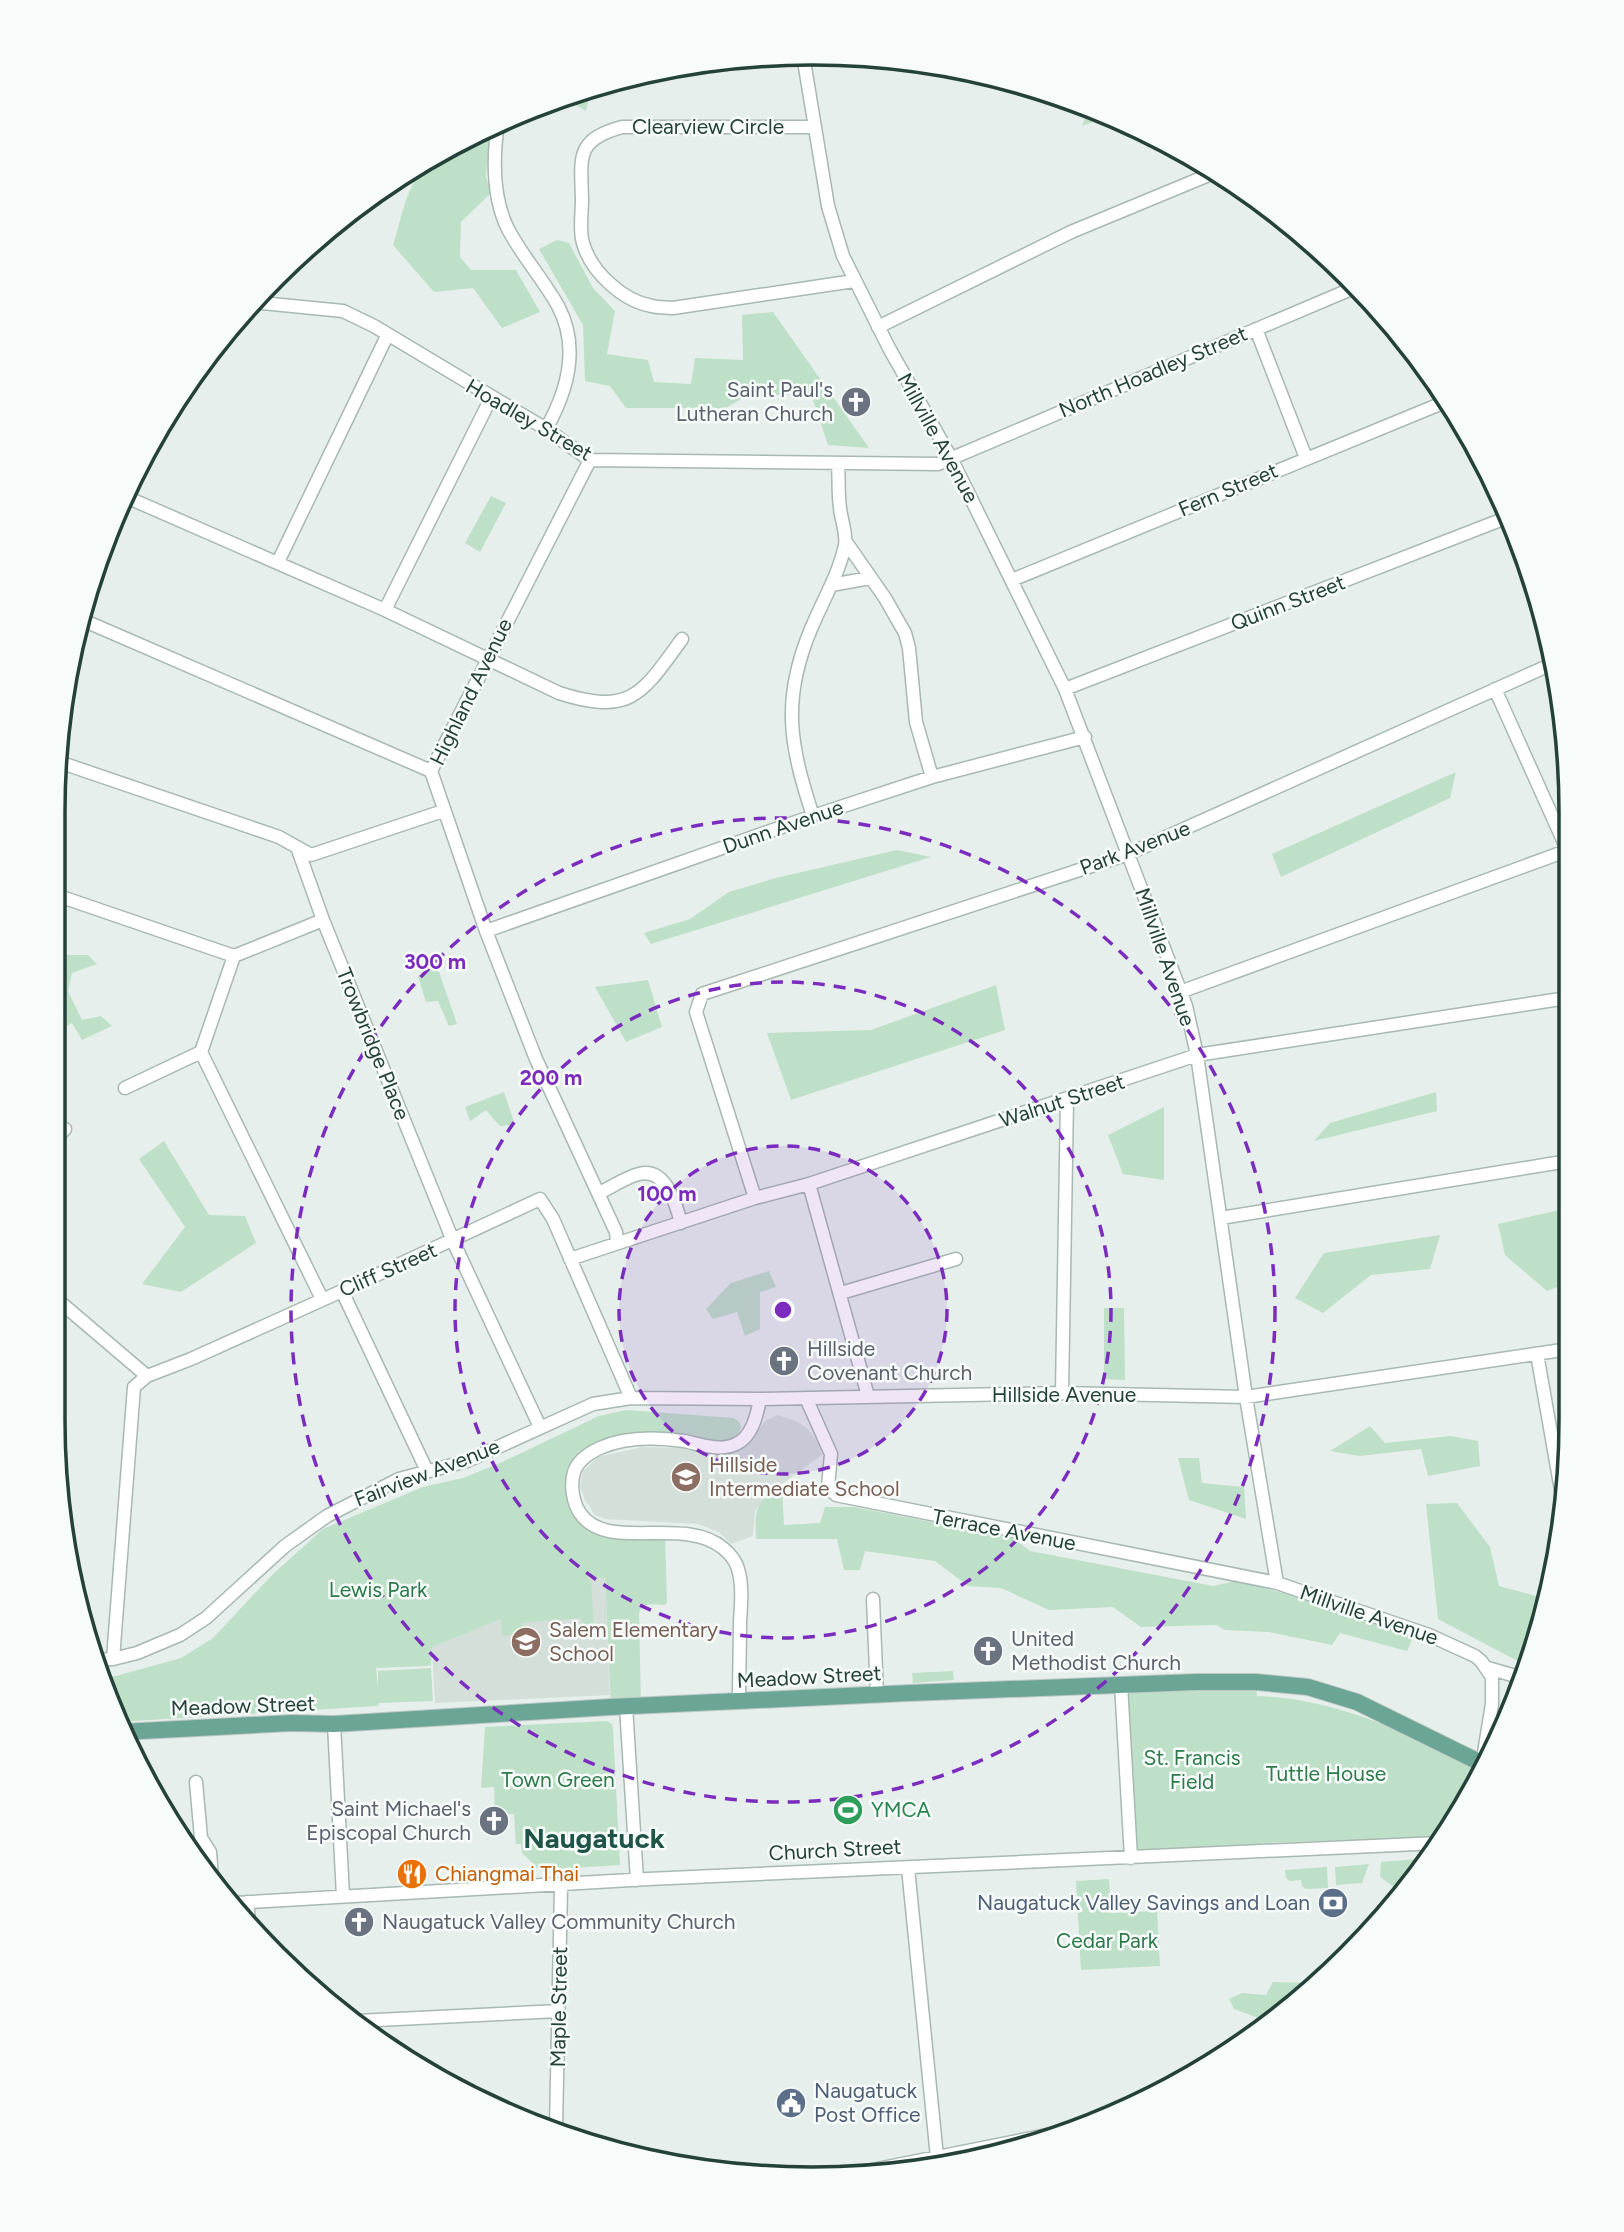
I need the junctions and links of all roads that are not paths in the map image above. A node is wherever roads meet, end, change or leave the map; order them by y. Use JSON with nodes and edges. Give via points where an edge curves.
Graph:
{"nodes":[{"id":1,"x":805,"y":65,"type":"edge"},
{"id":2,"x":814,"y":127,"type":"junction"},
{"id":3,"x":496,"y":135,"type":"edge"},
{"id":4,"x":1205,"y":177,"type":"edge"},
{"id":5,"x":853,"y":281,"type":"junction"},
{"id":6,"x":1347,"y":291,"type":"edge"},
{"id":7,"x":265,"y":303,"type":"edge"},
{"id":8,"x":877,"y":327,"type":"junction"},
{"id":9,"x":1256,"y":329,"type":"junction"},
{"id":10,"x":387,"y":336,"type":"junction"},
{"id":11,"x":491,"y":398,"type":"junction"},
{"id":12,"x":1438,"y":405,"type":"edge"},
{"id":13,"x":545,"y":429,"type":"junction"},
{"id":14,"x":951,"y":458,"type":"junction"},
{"id":15,"x":1306,"y":458,"type":"junction"},
{"id":16,"x":590,"y":460,"type":"junction"},
{"id":17,"x":838,"y":465,"type":"junction"},
{"id":18,"x":134,"y":500,"type":"edge"},
{"id":19,"x":1500,"y":520,"type":"edge"},
{"id":20,"x":846,"y":542,"type":"junction"},
{"id":21,"x":278,"y":562,"type":"junction"},
{"id":22,"x":870,"y":578,"type":"junction"},
{"id":23,"x":1012,"y":580,"type":"junction"},
{"id":24,"x":831,"y":585,"type":"junction"},
{"id":25,"x":385,"y":610,"type":"junction"},
{"id":26,"x":89,"y":623,"type":"edge"},
{"id":27,"x":682,"y":639,"type":"dead end"},
{"id":28,"x":487,"y":657,"type":"junction"},
{"id":29,"x":1545,"y":667,"type":"edge"},
{"id":30,"x":1065,"y":689,"type":"junction"},
{"id":31,"x":1495,"y":689,"type":"junction"},
{"id":32,"x":1085,"y":737,"type":"junction"},
{"id":33,"x":66,"y":764,"type":"edge"},
{"id":34,"x":430,"y":771,"type":"junction"},
{"id":35,"x":932,"y":778,"type":"junction"},
{"id":36,"x":443,"y":811,"type":"junction"},
{"id":37,"x":813,"y":816,"type":"junction"},
{"id":38,"x":1559,"y":833,"type":"edge"},
{"id":39,"x":297,"y":847,"type":"junction"},
{"id":40,"x":1559,"y":852,"type":"edge"},
{"id":41,"x":1128,"y":854,"type":"junction"},
{"id":42,"x":65,"y":898,"type":"edge"},
{"id":43,"x":323,"y":920,"type":"junction"},
{"id":44,"x":486,"y":931,"type":"junction"},
{"id":45,"x":234,"y":956,"type":"junction"},
{"id":46,"x":1180,"y":992,"type":"junction"},
{"id":47,"x":1559,"y":999,"type":"edge"},
{"id":48,"x":201,"y":1052,"type":"junction"},
{"id":49,"x":1197,"y":1055,"type":"junction"},
{"id":50,"x":125,"y":1088,"type":"dead end"},
{"id":51,"x":1066,"y":1100,"type":"junction"},
{"id":52,"x":1559,"y":1162,"type":"edge"},
{"id":53,"x":809,"y":1184,"type":"junction"},
{"id":54,"x":599,"y":1193,"type":"junction"},
{"id":55,"x":755,"y":1198,"type":"junction"},
{"id":56,"x":1221,"y":1218,"type":"junction"},
{"id":57,"x":681,"y":1223,"type":"junction"},
{"id":58,"x":453,"y":1241,"type":"junction"},
{"id":59,"x":617,"y":1243,"type":"junction"},
{"id":60,"x":570,"y":1259,"type":"junction"},
{"id":61,"x":956,"y":1259,"type":"dead end"},
{"id":62,"x":342,"y":1291,"type":"junction"},
{"id":63,"x":841,"y":1293,"type":"junction"},
{"id":64,"x":322,"y":1299,"type":"junction"},
{"id":65,"x":65,"y":1307,"type":"edge"},
{"id":66,"x":1559,"y":1351,"type":"edge"},
{"id":67,"x":1537,"y":1354,"type":"junction"},
{"id":68,"x":147,"y":1376,"type":"junction"},
{"id":69,"x":1062,"y":1393,"type":"junction"},
{"id":70,"x":869,"y":1396,"type":"junction"},
{"id":71,"x":1246,"y":1397,"type":"junction"},
{"id":72,"x":631,"y":1398,"type":"junction"},
{"id":73,"x":806,"y":1398,"type":"junction"},
{"id":74,"x":760,"y":1399,"type":"junction"},
{"id":75,"x":540,"y":1427,"type":"junction"},
{"id":76,"x":427,"y":1471,"type":"junction"},
{"id":77,"x":1558,"y":1472,"type":"edge"},
{"id":78,"x":1277,"y":1583,"type":"junction"},
{"id":79,"x":873,"y":1599,"type":"dead end"},
{"id":80,"x":104,"y":1659,"type":"edge"},
{"id":81,"x":113,"y":1659,"type":"junction"},
{"id":82,"x":1488,"y":1668,"type":"junction"},
{"id":83,"x":1514,"y":1676,"type":"edge"},
{"id":84,"x":1121,"y":1684,"type":"junction"},
{"id":85,"x":877,"y":1695,"type":"junction"},
{"id":86,"x":739,"y":1701,"type":"junction"},
{"id":87,"x":625,"y":1706,"type":"junction"},
{"id":88,"x":334,"y":1724,"type":"junction"},
{"id":89,"x":133,"y":1731,"type":"edge"},
{"id":90,"x":1486,"y":1741,"type":"edge"},
{"id":91,"x":1475,"y":1765,"type":"edge"},
{"id":92,"x":197,"y":1782,"type":"dead end"},
{"id":93,"x":1427,"y":1844,"type":"edge"},
{"id":94,"x":1131,"y":1858,"type":"junction"},
{"id":95,"x":211,"y":1863,"type":"edge"},
{"id":96,"x":908,"y":1868,"type":"junction"},
{"id":97,"x":637,"y":1880,"type":"junction"},
{"id":98,"x":561,"y":1886,"type":"junction"},
{"id":99,"x":343,"y":1896,"type":"junction"},
{"id":100,"x":241,"y":1903,"type":"edge"},
{"id":101,"x":558,"y":2011,"type":"junction"},
{"id":102,"x":368,"y":2020,"type":"edge"},
{"id":103,"x":556,"y":2122,"type":"edge"},
{"id":104,"x":937,"y":2157,"type":"edge"}],
"edges":[{"from":1,"to":2,"type":"street","name":"Millville Avenue"},
{"from":2,"to":5,"type":"street","name":"Millville Avenue","via":[[831,219]]},
{"from":2,"to":5,"type":"street","name":"Clearview Circle","via":[[622,127],[598,134],[584,149],[581,165],[582,242],[603,276],[624,295],[650,306],[673,308]]},
{"from":3,"to":13,"type":"street","via":[[496,191],[507,228],[559,308],[568,335],[569,369],[561,403]]},
{"from":4,"to":8,"type":"street","via":[[1071,232]]},
{"from":5,"to":8,"type":"street","name":"Millville Avenue"},
{"from":6,"to":9,"type":"street","name":"North Hoadley Street"},
{"from":7,"to":10,"type":"street","name":"Hoadley Street","via":[[343,311]]},
{"from":8,"to":14,"type":"street","name":"Millville Avenue"},
{"from":9,"to":14,"type":"street","name":"North Hoadley Street"},
{"from":9,"to":15,"type":"street"},
{"from":10,"to":11,"type":"street","name":"Hoadley Street"},
{"from":10,"to":21,"type":"street"},
{"from":11,"to":13,"type":"street","name":"Hoadley Street"},
{"from":11,"to":25,"type":"street"},
{"from":12,"to":15,"type":"street","name":"Fern Street"},
{"from":13,"to":16,"type":"street","name":"Hoadley Street"},
{"from":14,"to":17,"type":"street","name":"Hoadley Street","via":[[939,464]]},
{"from":14,"to":23,"type":"street","name":"Millville Avenue"},
{"from":15,"to":23,"type":"street","name":"Fern Street"},
{"from":16,"to":17,"type":"street","name":"Hoadley Street"},
{"from":16,"to":28,"type":"street","name":"Highland Avenue"},
{"from":17,"to":20,"type":"street"},
{"from":18,"to":21,"type":"street"},
{"from":19,"to":30,"type":"street","name":"Quinn Street"},
{"from":20,"to":22,"type":"street"},
{"from":20,"to":24,"type":"street"},
{"from":21,"to":25,"type":"street"},
{"from":22,"to":24,"type":"street"},
{"from":22,"to":35,"type":"street","via":[[905,633],[916,722]]},
{"from":23,"to":30,"type":"street","name":"Millville Avenue"},
{"from":24,"to":37,"type":"street","via":[[792,686],[790,714],[796,760]]},
{"from":25,"to":28,"type":"street"},
{"from":26,"to":34,"type":"street"},
{"from":27,"to":28,"type":"street","via":[[636,694],[603,704],[559,693]]},
{"from":28,"to":34,"type":"street","name":"Highland Avenue"},
{"from":29,"to":31,"type":"street","name":"Park Avenue"},
{"from":30,"to":32,"type":"street","name":"Millville Avenue"},
{"from":31,"to":38,"type":"street"},
{"from":31,"to":41,"type":"street","name":"Park Avenue"},
{"from":32,"to":35,"type":"street","name":"Dunn Avenue"},
{"from":32,"to":41,"type":"street","name":"Millville Avenue"},
{"from":33,"to":39,"type":"street"},
{"from":34,"to":36,"type":"street","name":"Highland Avenue"},
{"from":35,"to":37,"type":"street","name":"Dunn Avenue"},
{"from":36,"to":39,"type":"street","via":[[311,855]]},
{"from":36,"to":44,"type":"street","name":"Highland Avenue"},
{"from":37,"to":44,"type":"street","name":"Dunn Avenue"},
{"from":39,"to":43,"type":"street","name":"Trowbridge Place"},
{"from":40,"to":46,"type":"street"},
{"from":41,"to":46,"type":"street","name":"Millville Avenue"},
{"from":41,"to":55,"type":"street","name":"Park Avenue","via":[[702,994],[696,1012]]},
{"from":42,"to":45,"type":"street"},
{"from":43,"to":45,"type":"street"},
{"from":43,"to":58,"type":"street","name":"Trowbridge Place"},
{"from":44,"to":54,"type":"street","name":"Highland Avenue","via":[[536,1059]]},
{"from":45,"to":48,"type":"street"},
{"from":46,"to":49,"type":"street","name":"Millville Avenue"},
{"from":47,"to":49,"type":"street","name":"Walnut Street"},
{"from":48,"to":50,"type":"street"},
{"from":48,"to":64,"type":"street"},
{"from":49,"to":51,"type":"street","name":"Walnut Street"},
{"from":49,"to":56,"type":"street","name":"Millville Avenue"},
{"from":51,"to":53,"type":"street","name":"Walnut Street"},
{"from":51,"to":69,"type":"street"},
{"from":52,"to":56,"type":"street"},
{"from":53,"to":55,"type":"street","name":"Walnut Street"},
{"from":53,"to":63,"type":"street"},
{"from":54,"to":57,"type":"street","via":[[640,1173],[652,1174],[667,1186]]},
{"from":54,"to":59,"type":"street","name":"Highland Avenue"},
{"from":55,"to":57,"type":"street","name":"Walnut Street"},
{"from":56,"to":71,"type":"street","name":"Millville Avenue"},
{"from":57,"to":59,"type":"street","name":"Walnut Street"},
{"from":58,"to":60,"type":"street","name":"Cliff Street","via":[[540,1199]]},
{"from":58,"to":62,"type":"street","name":"Cliff Street"},
{"from":58,"to":75,"type":"street","name":"Trowbridge Place"},
{"from":59,"to":60,"type":"street","name":"Walnut Street"},
{"from":60,"to":72,"type":"street","name":"Cliff Street"},
{"from":61,"to":63,"type":"street"},
{"from":62,"to":64,"type":"street","name":"Cliff Street"},
{"from":62,"to":76,"type":"street"},
{"from":63,"to":70,"type":"street"},
{"from":64,"to":68,"type":"street","name":"Cliff Street"},
{"from":65,"to":68,"type":"street"},
{"from":66,"to":67,"type":"street","name":"Hillside Avenue"},
{"from":67,"to":71,"type":"street","name":"Hillside Avenue"},
{"from":67,"to":77,"type":"street"},
{"from":68,"to":81,"type":"street","via":[[134,1387]]},
{"from":69,"to":70,"type":"street","name":"Hillside Avenue"},
{"from":69,"to":71,"type":"street","name":"Hillside Avenue"},
{"from":70,"to":73,"type":"street","name":"Hillside Avenue"},
{"from":71,"to":78,"type":"street","name":"Millville Avenue"},
{"from":72,"to":74,"type":"street","name":"Fairview Avenue"},
{"from":72,"to":75,"type":"street","name":"Fairview Avenue","via":[[593,1404]]},
{"from":73,"to":74,"type":"street","name":"Hillside Avenue"},
{"from":73,"to":78,"type":"street","name":"Terrace Avenue","via":[[831,1454],[828,1487],[836,1495]]},
{"from":74,"to":86,"type":"street","via":[[756,1420],[735,1445],[651,1438],[615,1443],[586,1456],[578,1463],[573,1479],[576,1506],[593,1527],[697,1534],[715,1541],[733,1560],[740,1586]]},
{"from":75,"to":76,"type":"street","name":"Fairview Avenue","via":[[467,1461]]},
{"from":76,"to":81,"type":"street","name":"Fairview Avenue","via":[[400,1479],[327,1516],[180,1635]]},
{"from":78,"to":82,"type":"street","name":"Millville Avenue","via":[[1404,1624],[1465,1651]]},
{"from":79,"to":85,"type":"street"},
{"from":80,"to":81,"type":"street","name":"Fairview Avenue"},
{"from":82,"to":83,"type":"street","name":"Millville Avenue"},
{"from":82,"to":90,"type":"street","via":[[1493,1688]]},
{"from":84,"to":85,"type":"main road","name":"Meadow Street"},
{"from":84,"to":91,"type":"main road","name":"Meadow Street","via":[[1253,1682],[1308,1687],[1357,1702]]},
{"from":84,"to":94,"type":"street"},
{"from":85,"to":86,"type":"main road","name":"Meadow Street"},
{"from":86,"to":87,"type":"main road","name":"Meadow Street"},
{"from":87,"to":88,"type":"main road","name":"Meadow Street"},
{"from":87,"to":97,"type":"street"},
{"from":88,"to":89,"type":"main road","name":"Meadow Street"},
{"from":88,"to":99,"type":"street"},
{"from":92,"to":95,"type":"street","via":[[201,1838]]},
{"from":93,"to":94,"type":"street","name":"Church Street"},
{"from":94,"to":96,"type":"street","name":"Church Street"},
{"from":96,"to":97,"type":"street","name":"Church Street"},
{"from":96,"to":104,"type":"street"},
{"from":97,"to":98,"type":"street","name":"Church Street"},
{"from":98,"to":99,"type":"street","name":"Church Street"},
{"from":98,"to":101,"type":"street","name":"Maple Street"},
{"from":99,"to":100,"type":"street","name":"Church Street"},
{"from":101,"to":102,"type":"street"},
{"from":101,"to":103,"type":"street","name":"Maple Street"}]}
